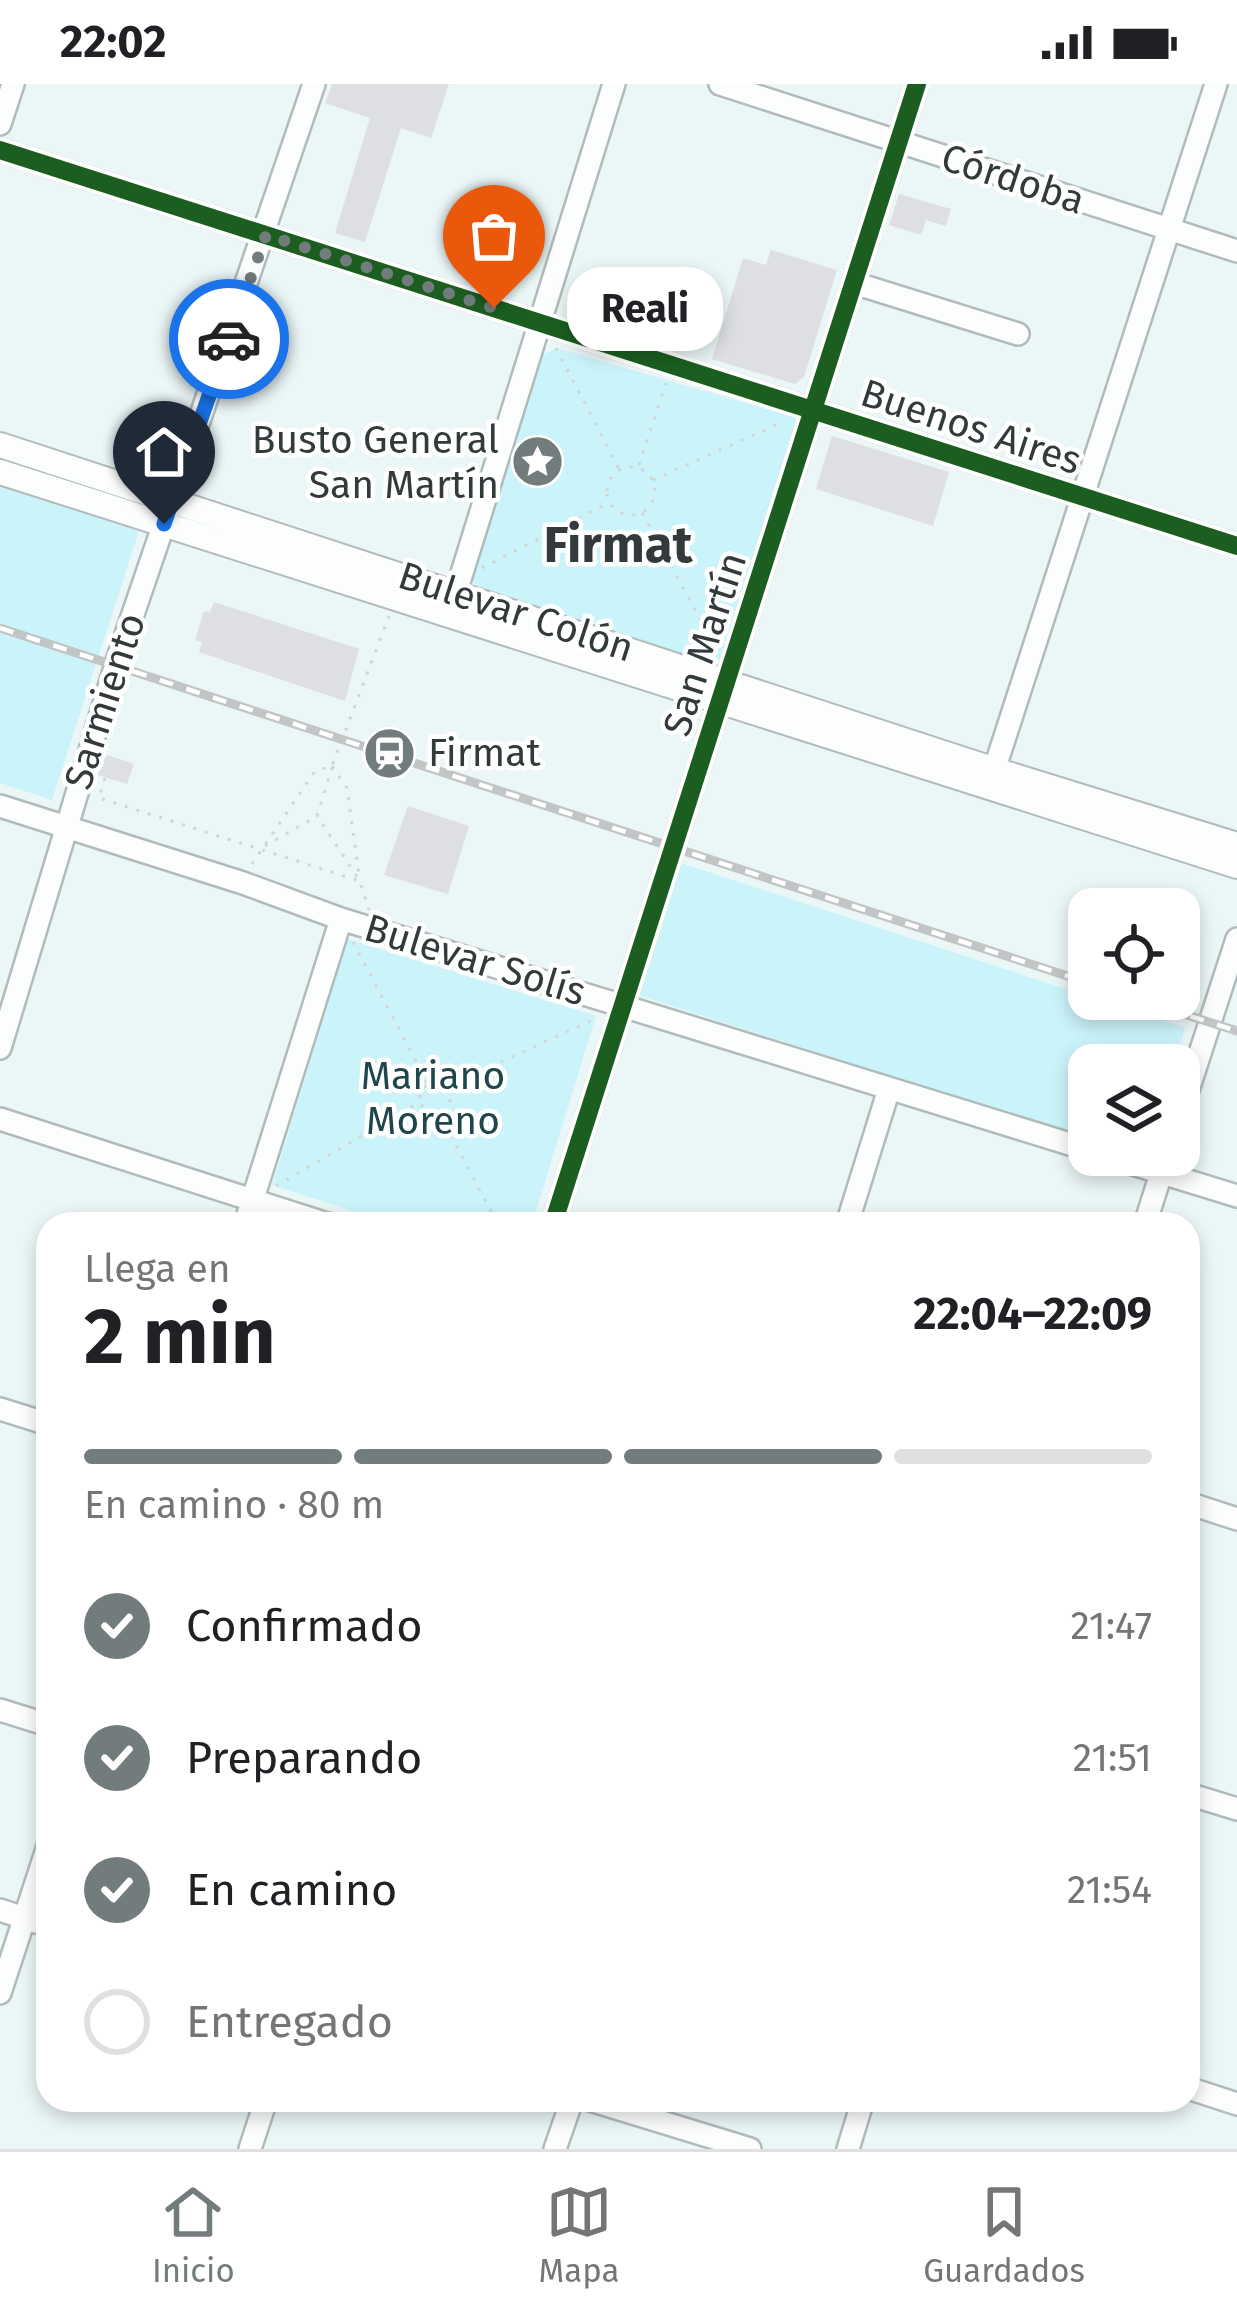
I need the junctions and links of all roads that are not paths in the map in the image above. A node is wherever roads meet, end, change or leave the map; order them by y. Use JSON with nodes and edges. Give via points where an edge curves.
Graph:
{"nodes":[{"id":1,"x":13,"y":84,"type":"edge"},
{"id":2,"x":314,"y":84,"type":"edge"},
{"id":3,"x":614,"y":84,"type":"edge"},
{"id":4,"x":720,"y":84,"type":"edge"},
{"id":5,"x":917,"y":84,"type":"edge"},
{"id":6,"x":1216,"y":84,"type":"edge"},
{"id":7,"x":0,"y":124,"type":"edge"},
{"id":8,"x":899,"y":142,"type":"junction"},
{"id":9,"x":0,"y":150,"type":"edge"},
{"id":10,"x":1169,"y":230,"type":"junction"},
{"id":11,"x":266,"y":235,"type":"junction"},
{"id":12,"x":1237,"y":251,"type":"edge"},
{"id":13,"x":854,"y":283,"type":"junction"},
{"id":14,"x":539,"y":322,"type":"junction"},
{"id":15,"x":1018,"y":334,"type":"dead end"},
{"id":16,"x":813,"y":410,"type":"junction"},
{"id":17,"x":0,"y":446,"type":"edge"},
{"id":18,"x":0,"y":472,"type":"edge"},
{"id":19,"x":1082,"y":497,"type":"junction"},
{"id":20,"x":172,"y":499,"type":"junction"},
{"id":21,"x":164,"y":524,"type":"junction"},
{"id":22,"x":1237,"y":546,"type":"edge"},
{"id":23,"x":453,"y":604,"type":"junction"},
{"id":24,"x":725,"y":692,"type":"junction"},
{"id":25,"x":992,"y":779,"type":"junction"},
{"id":26,"x":0,"y":806,"type":"edge"},
{"id":27,"x":65,"y":827,"type":"junction"},
{"id":28,"x":1237,"y":845,"type":"edge"},
{"id":29,"x":1237,"y":866,"type":"edge"},
{"id":30,"x":341,"y":919,"type":"junction"},
{"id":31,"x":1236,"y":947,"type":"edge"},
{"id":32,"x":622,"y":1006,"type":"junction"},
{"id":33,"x":0,"y":1048,"type":"edge"},
{"id":34,"x":1200,"y":1055,"type":"edge"},
{"id":35,"x":889,"y":1088,"type":"junction"},
{"id":36,"x":0,"y":1119,"type":"edge"},
{"id":37,"x":1068,"y":1143,"type":"edge"},
{"id":38,"x":1160,"y":1176,"type":"edge"},
{"id":39,"x":1191,"y":1176,"type":"edge"},
{"id":40,"x":1237,"y":1196,"type":"edge"},
{"id":41,"x":252,"y":1200,"type":"junction"},
{"id":42,"x":248,"y":1212,"type":"edge"},
{"id":43,"x":290,"y":1212,"type":"edge"},
{"id":44,"x":558,"y":1212,"type":"edge"},
{"id":45,"x":851,"y":1212,"type":"edge"},
{"id":46,"x":1149,"y":1212,"type":"edge"},
{"id":47,"x":0,"y":1409,"type":"edge"},
{"id":48,"x":36,"y":1420,"type":"edge"},
{"id":49,"x":1200,"y":1506,"type":"edge"},
{"id":50,"x":1237,"y":1519,"type":"edge"},
{"id":51,"x":0,"y":1710,"type":"edge"},
{"id":52,"x":36,"y":1721,"type":"edge"},
{"id":53,"x":1200,"y":1798,"type":"edge"},
{"id":54,"x":1237,"y":1809,"type":"edge"},
{"id":55,"x":36,"y":1884,"type":"edge"},
{"id":56,"x":0,"y":1910,"type":"edge"},
{"id":57,"x":25,"y":1918,"type":"junction"},
{"id":58,"x":36,"y":1922,"type":"edge"},
{"id":59,"x":0,"y":1993,"type":"edge"},
{"id":60,"x":1200,"y":2092,"type":"edge"},
{"id":61,"x":1237,"y":2104,"type":"edge"},
{"id":62,"x":262,"y":2112,"type":"edge"},
{"id":63,"x":568,"y":2112,"type":"edge"},
{"id":64,"x":629,"y":2112,"type":"edge"},
{"id":65,"x":859,"y":2112,"type":"edge"},
{"id":66,"x":250,"y":2149,"type":"edge"},
{"id":67,"x":555,"y":2149,"type":"edge"},
{"id":68,"x":750,"y":2149,"type":"edge"},
{"id":69,"x":848,"y":2149,"type":"edge"}],
"edges":[{"from":1,"to":7,"type":"street"},
{"from":2,"to":11,"type":"street","name":"Sarmiento"},
{"from":3,"to":14,"type":"street"},
{"from":4,"to":8,"type":"street","name":"Córdoba"},
{"from":5,"to":8,"type":"street","name":"San Martín"},
{"from":6,"to":10,"type":"street"},
{"from":8,"to":10,"type":"street","name":"Córdoba"},
{"from":8,"to":13,"type":"street","name":"San Martín"},
{"from":9,"to":11,"type":"street","name":"Buenos Aires"},
{"from":10,"to":12,"type":"street","name":"Córdoba"},
{"from":10,"to":19,"type":"street"},
{"from":11,"to":14,"type":"street","name":"Buenos Aires"},
{"from":11,"to":20,"type":"street","name":"Sarmiento"},
{"from":13,"to":15,"type":"street"},
{"from":13,"to":16,"type":"street","name":"San Martín"},
{"from":14,"to":16,"type":"street","name":"Buenos Aires"},
{"from":14,"to":23,"type":"street"},
{"from":16,"to":19,"type":"street","name":"Buenos Aires"},
{"from":16,"to":24,"type":"street","name":"San Martín"},
{"from":17,"to":20,"type":"main road","name":"Bulevar Colón"},
{"from":18,"to":21,"type":"main road","name":"Bulevar Colón"},
{"from":19,"to":22,"type":"street","name":"Buenos Aires"},
{"from":19,"to":25,"type":"street"},
{"from":20,"to":21,"type":"street","name":"Sarmiento"},
{"from":20,"to":23,"type":"main road","name":"Bulevar Colón"},
{"from":21,"to":23,"type":"main road","name":"Bulevar Colón","via":[[395,598]]},
{"from":21,"to":27,"type":"street","name":"Sarmiento"},
{"from":23,"to":24,"type":"main road","name":"Bulevar Colón"},
{"from":24,"to":25,"type":"main road","name":"Bulevar Colón"},
{"from":24,"to":32,"type":"street","name":"San Martín"},
{"from":25,"to":28,"type":"main road","name":"Bulevar Colón"},
{"from":25,"to":29,"type":"main road","name":"Bulevar Colón"},
{"from":26,"to":27,"type":"street","name":"Bulevar Solís"},
{"from":27,"to":30,"type":"street","name":"Bulevar Solís"},
{"from":27,"to":33,"type":"street","name":"Sarmiento"},
{"from":30,"to":32,"type":"street","name":"Bulevar Solís"},
{"from":30,"to":41,"type":"street"},
{"from":31,"to":34,"type":"street"},
{"from":32,"to":35,"type":"street","name":"Bulevar Solís"},
{"from":32,"to":44,"type":"street","name":"San Martín"},
{"from":35,"to":37,"type":"street","name":"Bulevar Solís"},
{"from":35,"to":45,"type":"street"},
{"from":36,"to":41,"type":"street"},
{"from":38,"to":46,"type":"street"},
{"from":39,"to":40,"type":"street"},
{"from":41,"to":42,"type":"street"},
{"from":41,"to":43,"type":"street"},
{"from":47,"to":48,"type":"street"},
{"from":49,"to":50,"type":"street"},
{"from":51,"to":52,"type":"street"},
{"from":53,"to":54,"type":"street"},
{"from":55,"to":57,"type":"street"},
{"from":56,"to":57,"type":"street"},
{"from":57,"to":58,"type":"street"},
{"from":57,"to":59,"type":"street"},
{"from":60,"to":61,"type":"street"},
{"from":62,"to":66,"type":"street"},
{"from":63,"to":67,"type":"street"},
{"from":64,"to":68,"type":"street"},
{"from":65,"to":69,"type":"street"}]}
